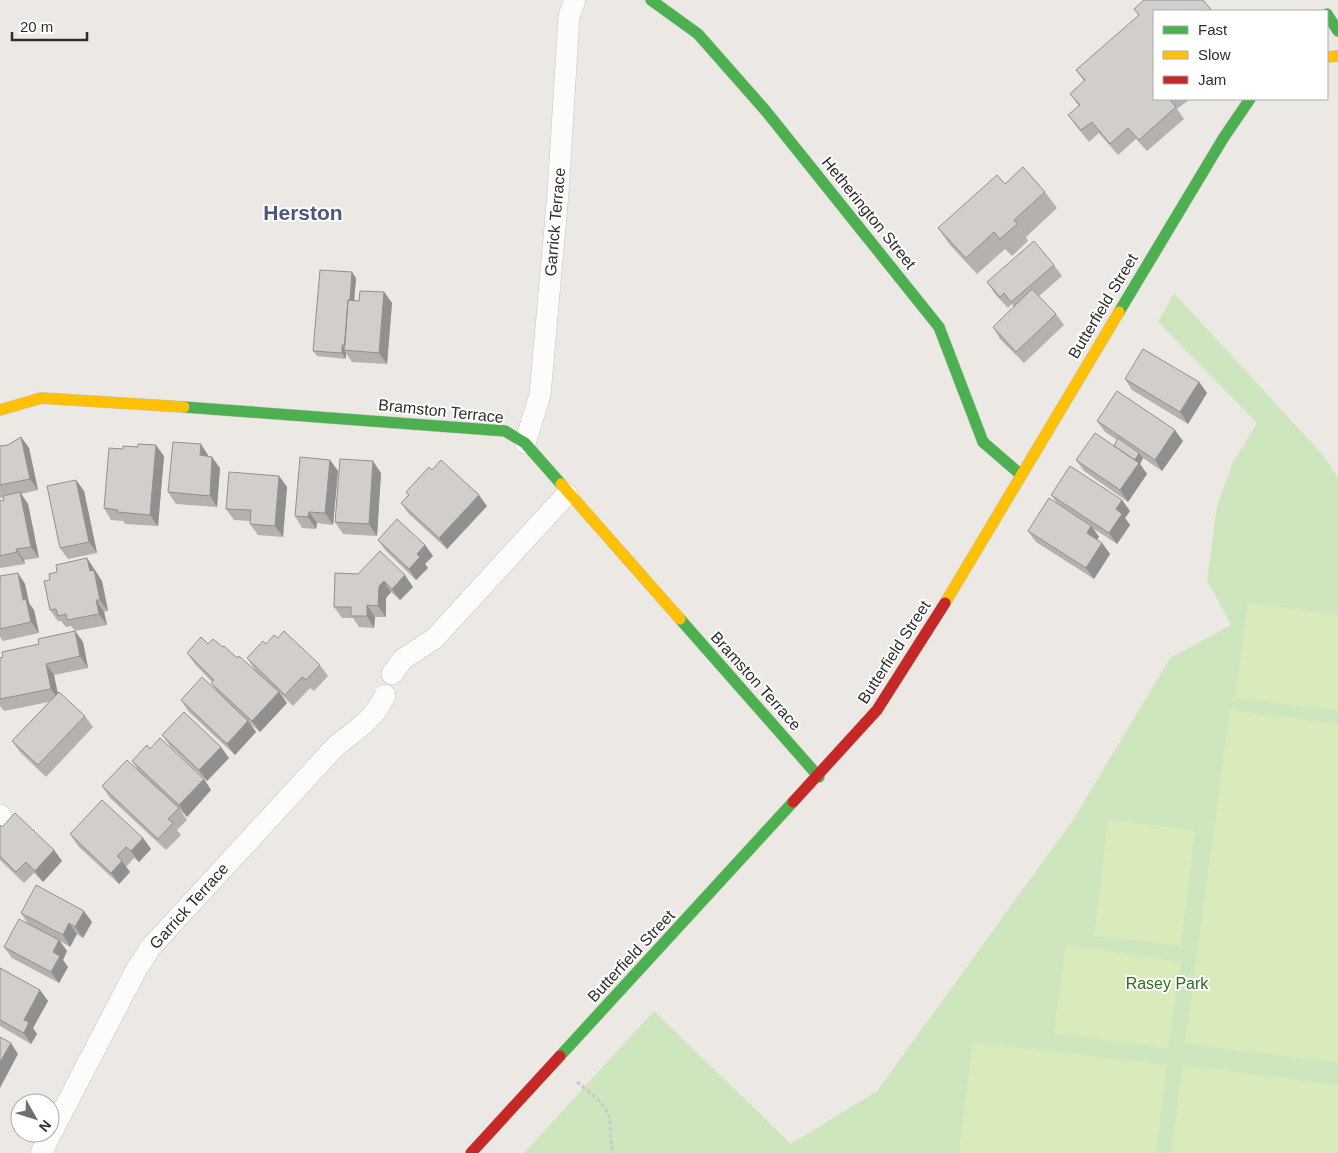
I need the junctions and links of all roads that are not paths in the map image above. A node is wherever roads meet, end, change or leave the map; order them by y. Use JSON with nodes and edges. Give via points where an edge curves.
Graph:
{"nodes":[{"id":1,"x":575,"y":0,"type":"edge"},
{"id":2,"x":650,"y":0,"type":"edge"},
{"id":3,"x":1328,"y":17,"type":"edge"},
{"id":4,"x":1338,"y":31,"type":"edge"},
{"id":5,"x":1249,"y":100,"type":"edge"},
{"id":6,"x":1,"y":406,"type":"edge"},
{"id":7,"x":525,"y":443,"type":"junction"},
{"id":8,"x":1020,"y":474,"type":"junction"},
{"id":9,"x":567,"y":494,"type":"junction"},
{"id":10,"x":392,"y":674,"type":"dead end"},
{"id":11,"x":385,"y":695,"type":"dead end"},
{"id":12,"x":819,"y":777,"type":"junction"},
{"id":13,"x":41,"y":1153,"type":"edge"},
{"id":14,"x":471,"y":1153,"type":"edge"}],
"edges":[{"from":1,"to":7,"type":"street","name":"Garrick Terrace","via":[[569,16],[558,193],[540,395]]},
{"from":2,"to":8,"type":"street","name":"Hetherington Street","via":[[704,40],[765,110],[939,327],[984,442]]},
{"from":3,"to":4,"type":"street"},
{"from":5,"to":8,"type":"street","name":"Butterfield Street"},
{"from":6,"to":7,"type":"street","name":"Bramston Terrace","via":[[42,398],[68,398],[493,428]]},
{"from":7,"to":9,"type":"street","name":"Bramston Terrace"},
{"from":8,"to":12,"type":"street","name":"Butterfield Street","via":[[887,696]]},
{"from":9,"to":10,"type":"street","via":[[434,639],[403,659]]},
{"from":9,"to":12,"type":"street","name":"Bramston Terrace"},
{"from":11,"to":13,"type":"street","name":"Garrick Terrace","via":[[370,719],[334,748],[150,948]]},
{"from":12,"to":14,"type":"street","name":"Butterfield Street"}]}
